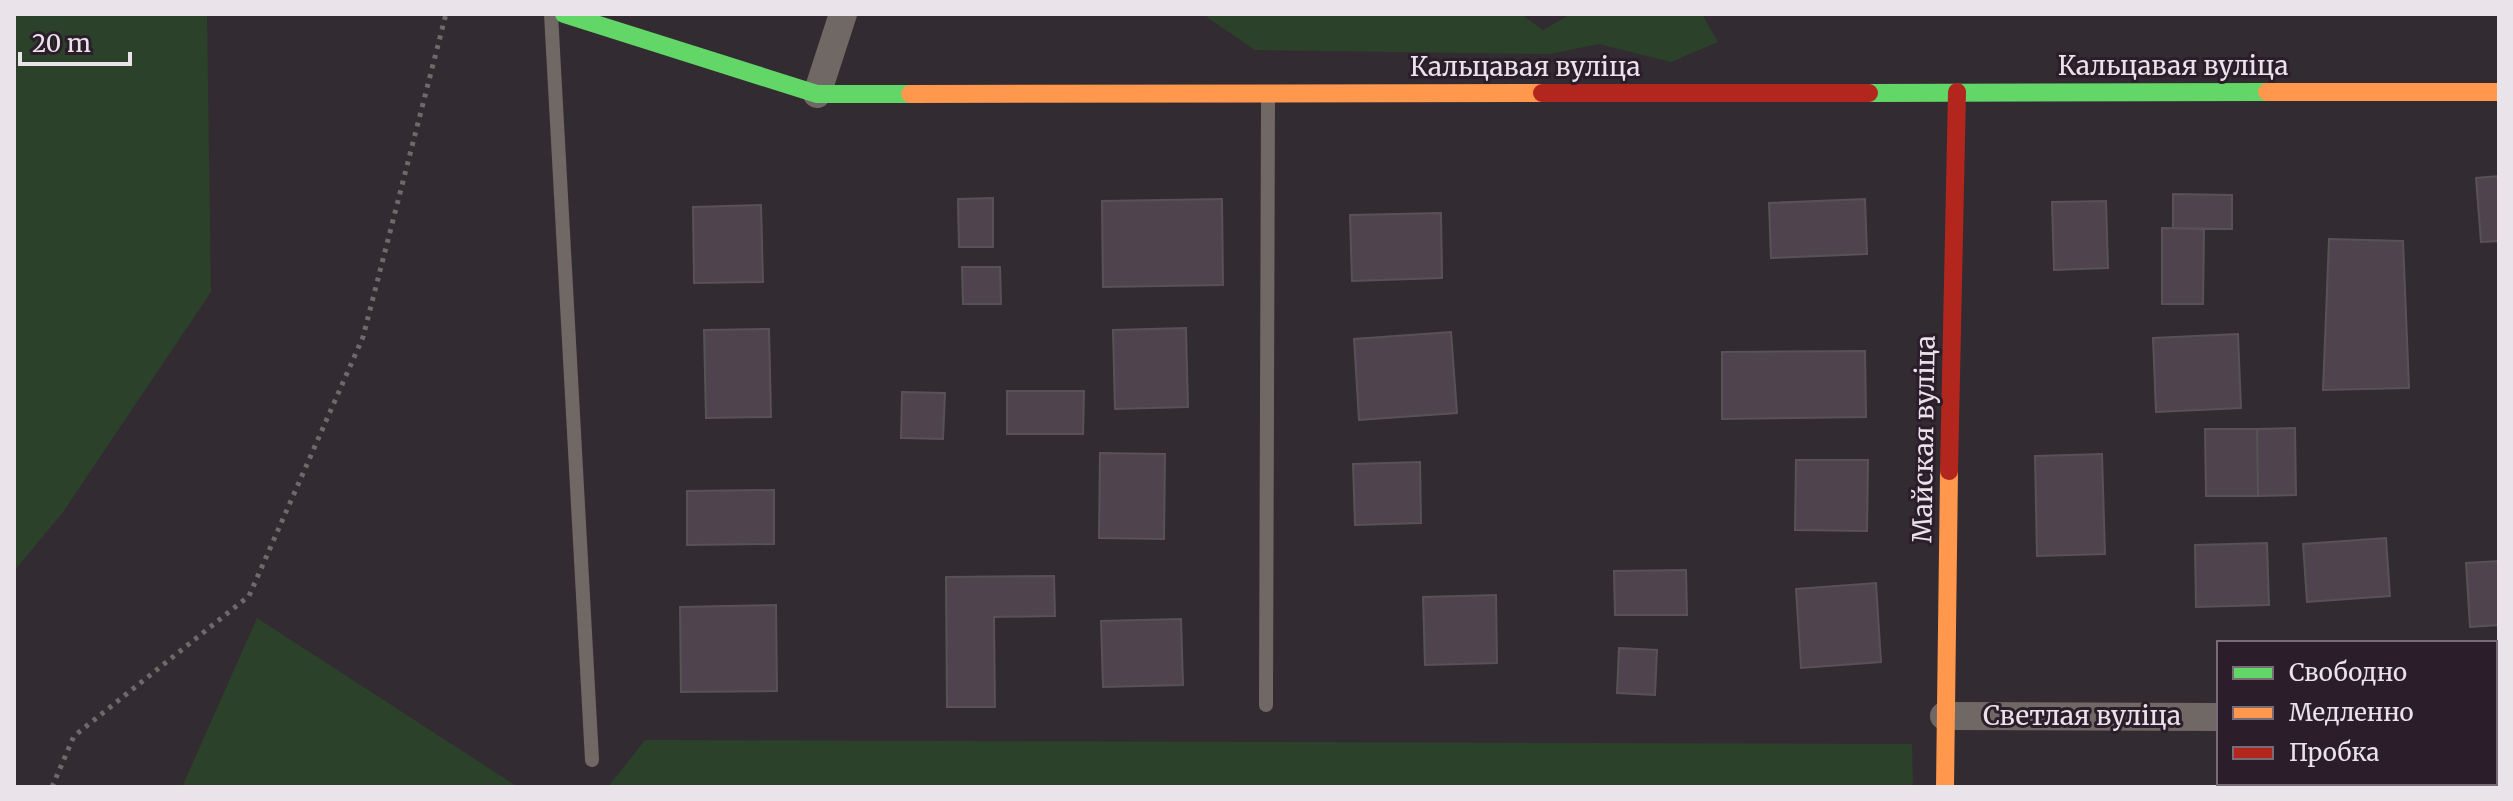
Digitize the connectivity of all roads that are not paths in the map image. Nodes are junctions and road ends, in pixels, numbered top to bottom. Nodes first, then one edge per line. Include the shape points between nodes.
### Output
1 (551, 14) edge
2 (564, 14) edge
3 (843, 14) edge
4 (1957, 92) junction
5 (2499, 92) edge
6 (1268, 93) junction
7 (817, 94) junction
8 (1266, 705) dead end
9 (1944, 716) junction
10 (2217, 717) edge
11 (592, 760) dead end
12 (1945, 787) edge

1 - 11 lane
2 - 7 street, Кальцавая вуліца
3 - 7 street
4 - 5 street, Кальцавая вуліца
4 - 6 street, Кальцавая вуліца
4 - 9 street, Майская вуліца
6 - 7 street, Кальцавая вуліца
6 - 8 lane
9 - 10 street, Светлая вуліца
9 - 12 street, Майская вуліца

